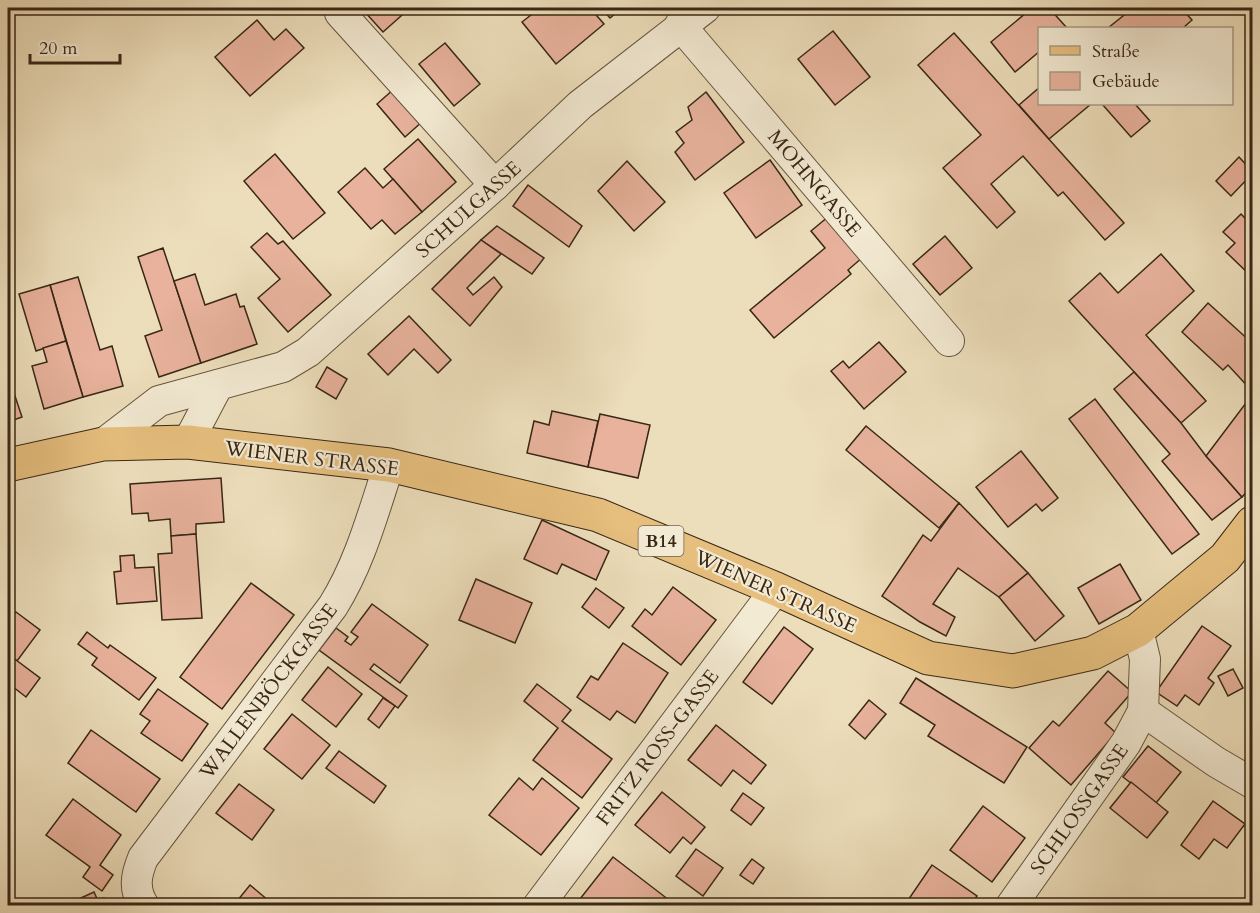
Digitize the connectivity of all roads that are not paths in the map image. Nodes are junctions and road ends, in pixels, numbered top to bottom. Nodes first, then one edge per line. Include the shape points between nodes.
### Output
1 (705, 8) edge
2 (340, 13) dead end
3 (680, 25) junction
4 (495, 185) junction
5 (949, 341) dead end
6 (218, 385) junction
7 (188, 442) junction
8 (103, 444) junction
9 (8, 465) edge
10 (389, 465) junction
11 (1252, 523) edge
12 (776, 589) junction
13 (1138, 630) junction
14 (1143, 711) junction
15 (1252, 783) edge
16 (144, 906) edge
17 (538, 906) edge
18 (1011, 906) edge

1 - 3 street, SCHULGASSE
2 - 4 street
3 - 4 street, SCHULGASSE via 580,105
3 - 5 street, MOHNGASSE
4 - 6 street, SCHULGASSE via 308,352 283,367
6 - 7 street
6 - 8 street, SCHULGASSE via 159,401
7 - 8 main road, WIENER STRASSE / B14
7 - 10 main road, WIENER STRASSE / B14
8 - 9 main road, WIENER STRASSE / B14
10 - 12 main road, WIENER STRASSE / B14 via 598,515
10 - 16 street, WALLENBÖCKGASSE via 359,556 333,606 143,858 136,874 136,889
11 - 13 main road, WIENER STRASSE / B14 via 1225,558
12 - 13 main road, WIENER STRASSE / B14 via 928,658 1013,671 1094,653
12 - 17 street, FRITZ ROSS-GASSE
13 - 14 street, SCHLOSSGASSE via 1145,659
14 - 15 street
14 - 18 street, SCHLOSSGASSE via 1126,743

